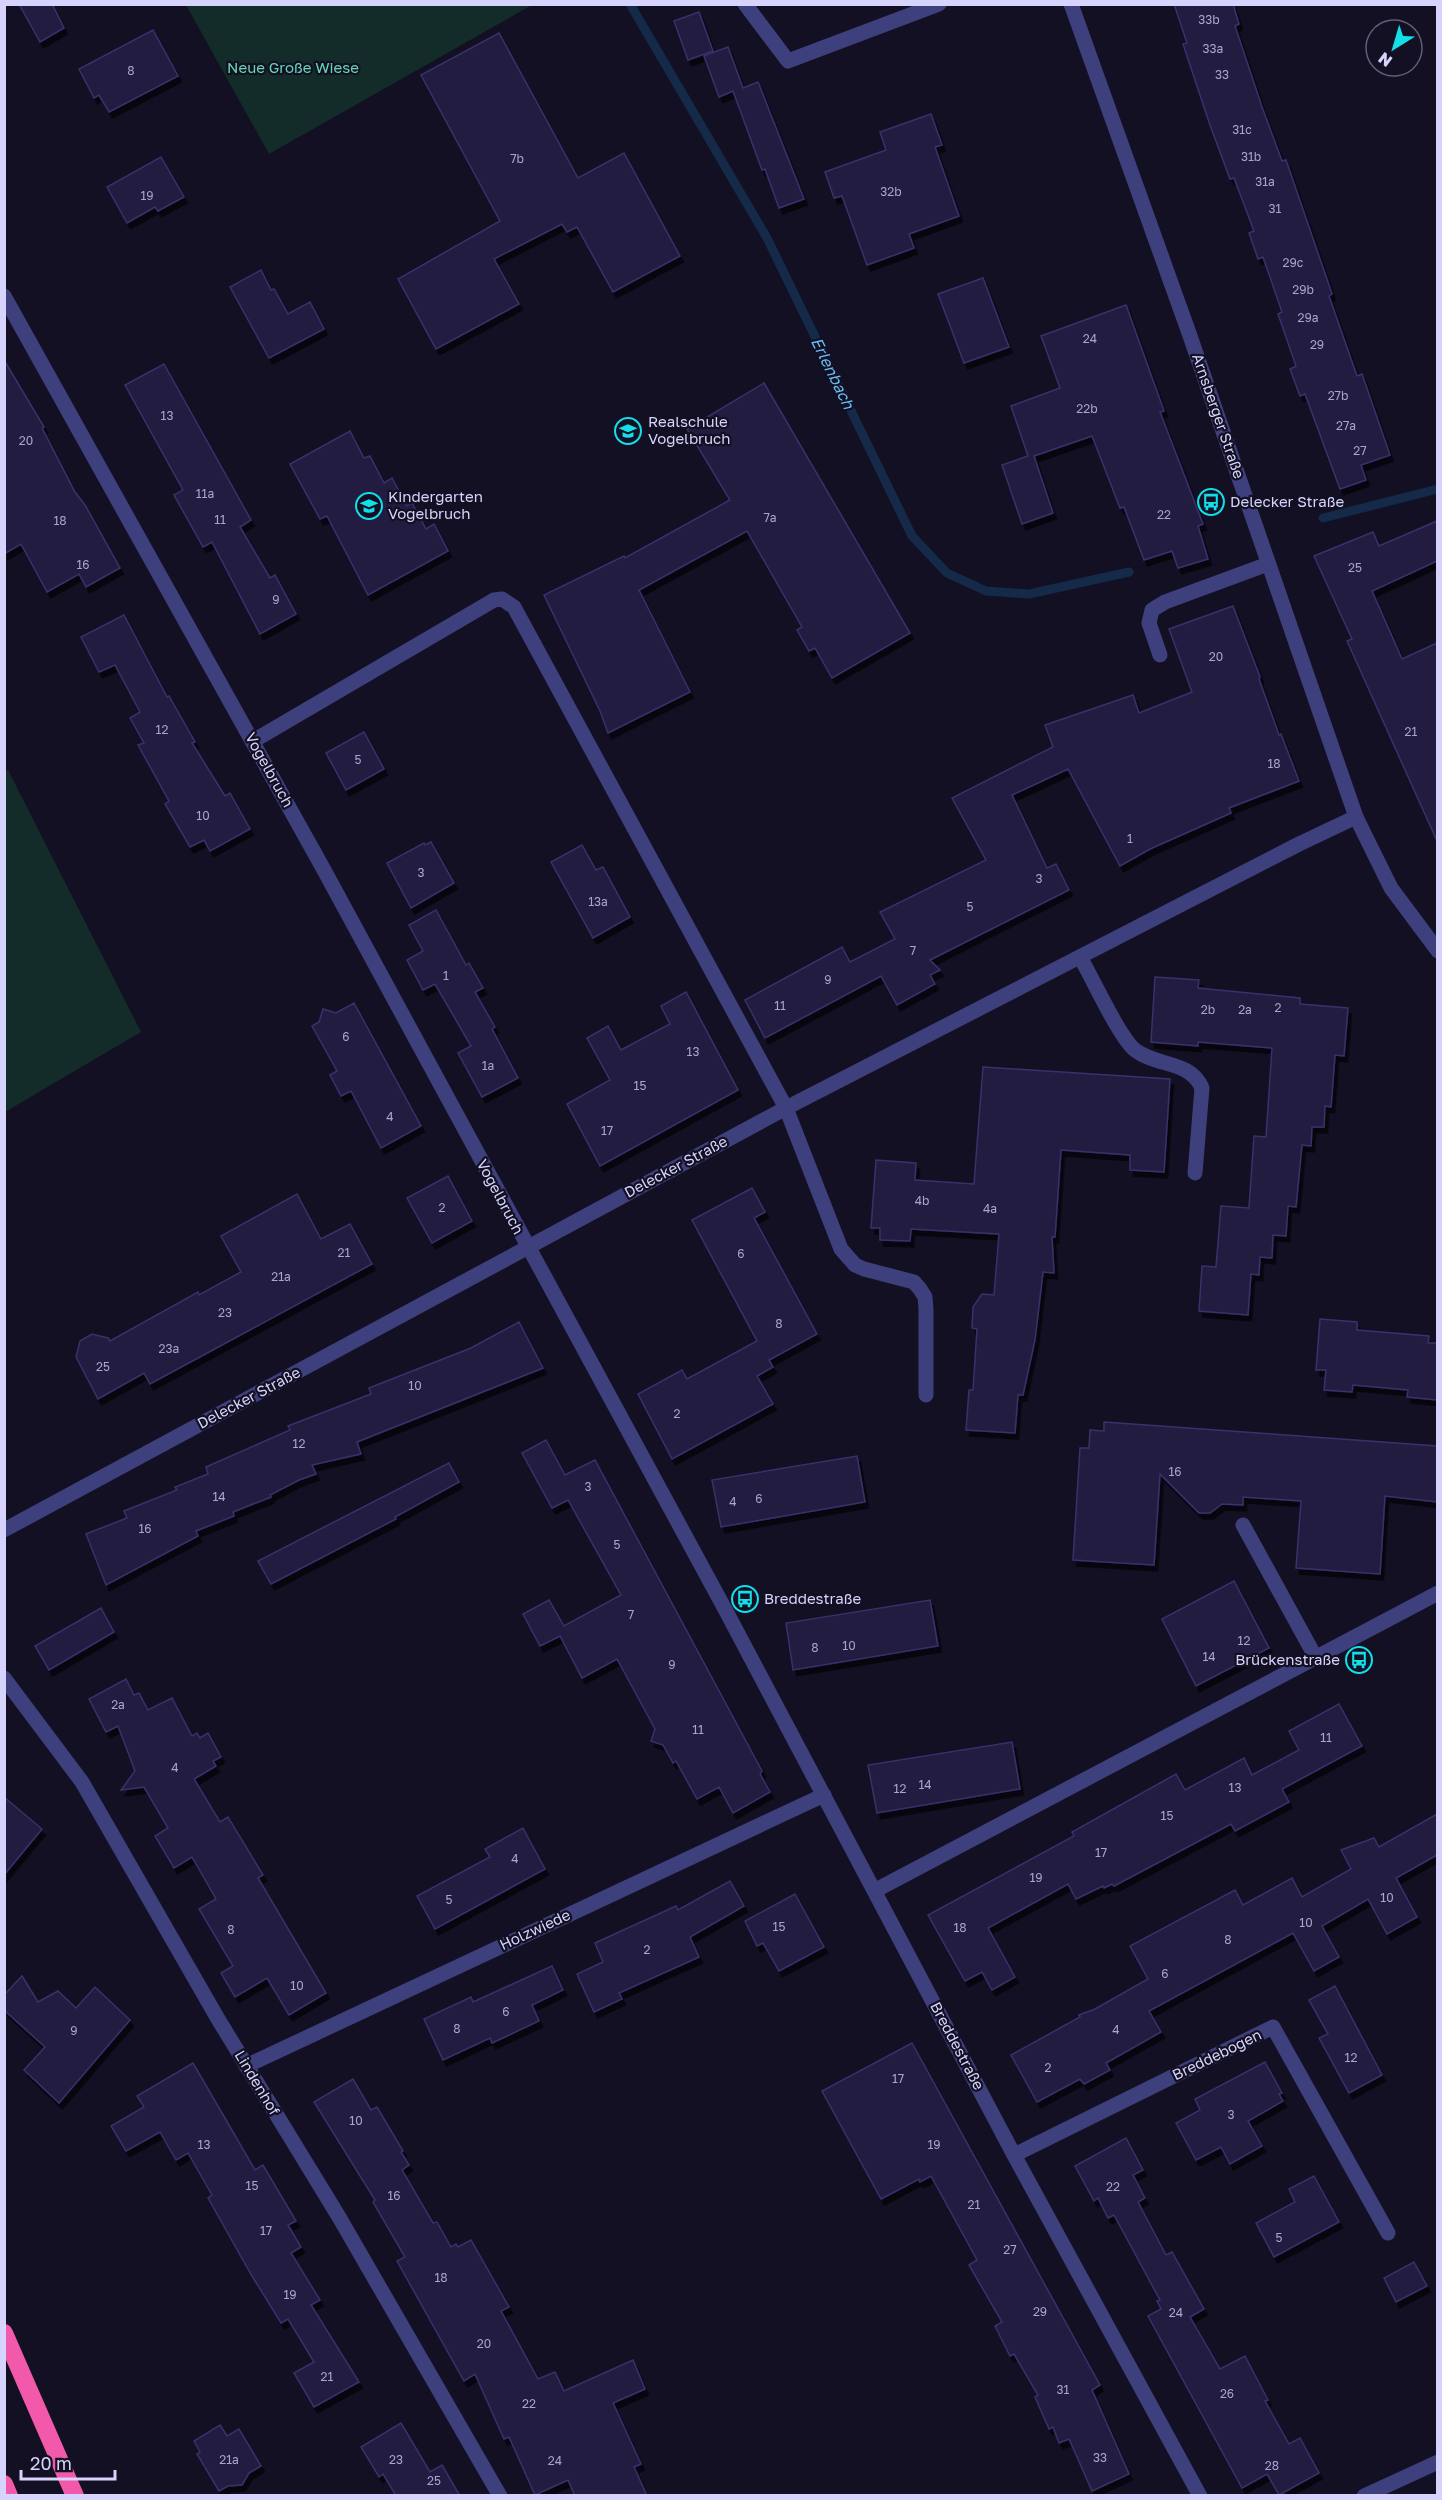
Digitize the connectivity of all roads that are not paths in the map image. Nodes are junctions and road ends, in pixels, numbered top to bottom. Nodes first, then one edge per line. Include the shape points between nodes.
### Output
1 (745, 4) edge
2 (939, 4) edge
3 (1071, 4) edge
4 (4, 296) edge
5 (1268, 564) junction
6 (1160, 655) dead end
7 (254, 741) junction
8 (1356, 817) junction
9 (1437, 951) edge
10 (1080, 957) junction
11 (786, 1108) junction
12 (1195, 1173) dead end
13 (527, 1247) junction
14 (926, 1395) dead end
15 (1243, 1526) dead end
16 (4, 1530) edge
17 (1437, 1593) edge
18 (1316, 1658) junction
19 (4, 1678) edge
20 (824, 1795) junction
21 (876, 1890) junction
22 (246, 2066) junction
23 (1014, 2155) junction
24 (1388, 2233) dead end
25 (4, 2333) edge
26 (1437, 2462) edge
27 (4, 2484) edge
28 (9, 2496) edge
29 (75, 2496) edge
30 (500, 2496) edge
31 (1200, 2496) edge
32 (1364, 2496) edge

1 - 2 street via 788,61
3 - 5 street, Arnsberger Straße
4 - 7 street, Vogelbruch
5 - 6 street via 1152,610 1149,623
5 - 8 street, Arnsberger Straße
7 - 11 street via 494,600 508,601
7 - 13 street, Vogelbruch
8 - 9 street, Arnsberger Straße via 1391,888
8 - 10 street, Delecker Straße
10 - 11 street, Delecker Straße
10 - 12 street via 1129,1043 1154,1059 1188,1070 1199,1080 1202,1088
11 - 13 street, Delecker Straße
11 - 14 street via 841,1249 864,1269 914,1282 925,1297
13 - 16 street, Delecker Straße
13 - 20 street, Breddestraße
15 - 18 street
17 - 18 street
18 - 21 street
19 - 22 street, Lindenhof via 82,1782
20 - 21 street, Breddestraße
20 - 22 street, Holzwiede
21 - 23 street, Breddestraße
22 - 30 street, Lindenhof via 339,2217
23 - 24 street, Breddebogen via 1273,2027
23 - 31 street, Breddestraße
25 - 29 highway
26 - 32 street
27 - 28 highway

